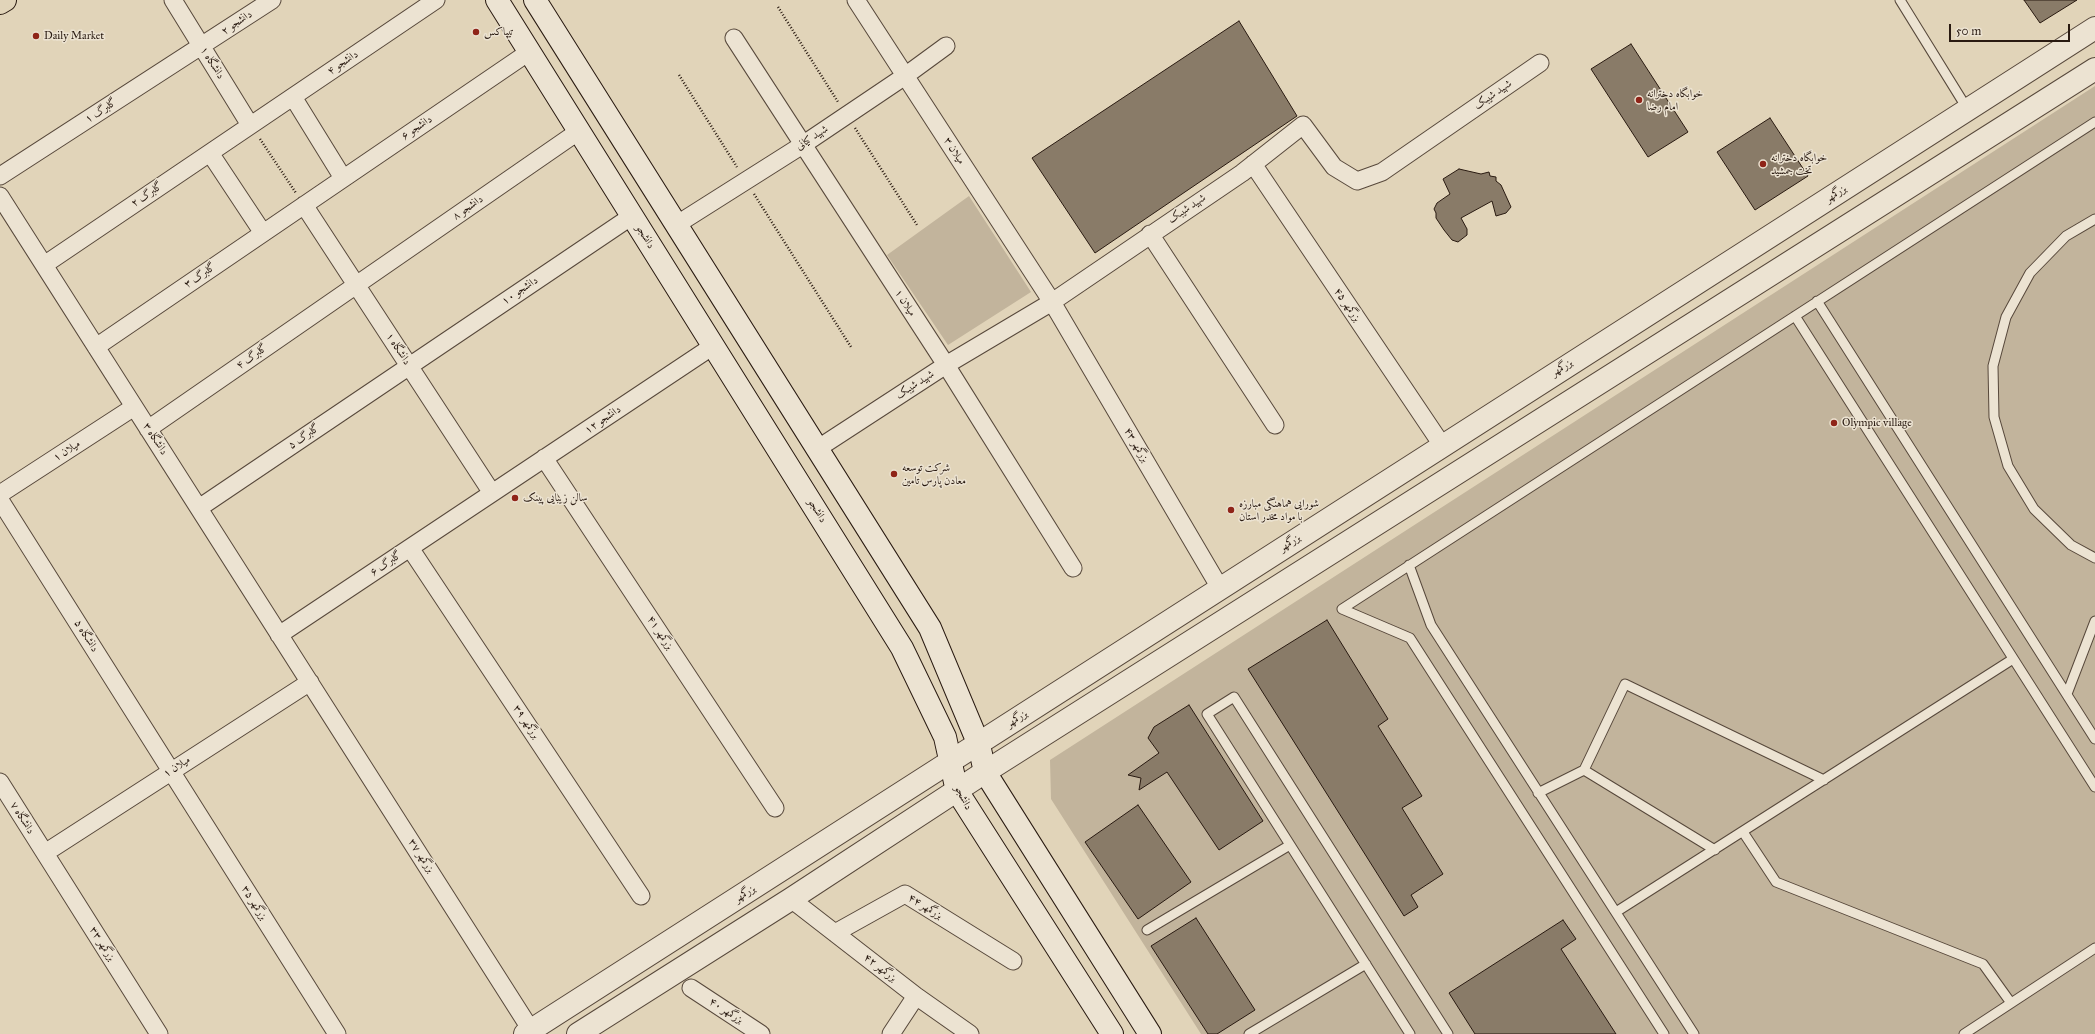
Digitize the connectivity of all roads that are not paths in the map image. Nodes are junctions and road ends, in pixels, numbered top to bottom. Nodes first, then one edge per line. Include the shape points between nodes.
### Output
1 (5, 0) edge
2 (173, 0) edge
3 (272, 0) edge
4 (436, 0) edge
5 (497, 0) edge
6 (535, 0) edge
7 (856, 0) edge
8 (1900, 0) edge
9 (0, 3) edge
10 (2095, 28) edge
11 (734, 38) dead end
12 (946, 46) dead end
13 (202, 47) junction
14 (529, 52) junction
15 (1540, 63) dead end
16 (2095, 69) edge
17 (905, 76) junction
18 (293, 97) junction
19 (1968, 110) junction
20 (2095, 122) edge
21 (250, 125) junction
22 (579, 131) junction
23 (804, 144) junction
24 (210, 153) junction
25 (1253, 164) junction
26 (0, 176) edge
27 (343, 178) junction
28 (0, 196) edge
29 (304, 205) junction
30 (632, 216) junction
31 (2095, 219) edge
32 (1789, 224) junction
33 (676, 225) junction
34 (263, 233) junction
35 (1150, 234) junction
36 (1806, 252) junction
37 (44, 265) junction
38 (356, 285) junction
39 (1817, 301) junction
40 (1052, 302) junction
41 (1795, 316) junction
42 (713, 346) junction
43 (96, 347) junction
44 (946, 365) junction
45 (409, 366) junction
46 (134, 407) junction
47 (1275, 425) dead end
48 (148, 429) junction
49 (1451, 440) junction
50 (817, 449) junction
51 (544, 458) junction
52 (1476, 462) junction
53 (492, 493) junction
54 (0, 494) edge
55 (0, 500) edge
56 (198, 508) junction
57 (410, 548) junction
58 (2095, 558) edge
59 (1409, 565) junction
60 (1073, 568) dead end
61 (1220, 588) junction
62 (2095, 621) edge
63 (279, 635) junction
64 (2013, 659) junction
65 (310, 682) junction
66 (2067, 694) junction
67 (2095, 739) edge
68 (979, 745) junction
69 (951, 763) junction
70 (1584, 770) junction
71 (171, 771) junction
72 (985, 772) junction
73 (1824, 780) junction
74 (0, 782) edge
75 (2095, 787) edge
76 (957, 791) junction
77 (1538, 793) junction
78 (775, 808) dead end
79 (1743, 832) junction
80 (1290, 845) junction
81 (1715, 850) junction
82 (45, 853) junction
83 (641, 896) dead end
84 (791, 899) junction
85 (1616, 912) junction
86 (1147, 930) dead end
87 (835, 933) junction
88 (2095, 948) edge
89 (1013, 961) dead end
90 (1366, 964) junction
91 (691, 988) dead end
92 (916, 996) junction
93 (2011, 1003) junction
94 (528, 1032) edge
95 (159, 1034) edge
96 (337, 1034) edge
97 (578, 1034) edge
98 (761, 1034) edge
99 (891, 1034) edge
100 (970, 1034) edge
101 (1112, 1034) edge
102 (1150, 1034) edge
103 (1249, 1034) edge
104 (1410, 1034) edge
105 (1448, 1034) edge
106 (1664, 1034) edge
107 (1694, 1034) edge
108 (1964, 1034) edge

1 - 9 main road
2 - 13 street, دانشگاه ۱
3 - 13 street, دانشجو ۲
4 - 18 street, دانشجو ۴
5 - 14 street, دانشجو
6 - 33 street
7 - 17 street, میلان ۳
8 - 19 lane
10 - 19 street, بزرگمهر
11 - 23 street, میلان ۱
12 - 17 street, شهید کیانی
13 - 21 street, دانشگاه ۱
13 - 26 street, گلبرگ ۱
14 - 22 street, دانشجو
14 - 27 street, دانشجو ۶
15 - 25 street, شهید شیبک via 1382,172 1356,181 1334,167 1303,125
16 - 36 street
17 - 23 street, شهید کیانی
17 - 40 street, میلان ۳
18 - 21 street, دانشجو ۴
18 - 27 street
19 - 32 street, بزرگمهر
20 - 39 lane
21 - 24 street, گلبرگ ۲
22 - 30 street, دانشجو
22 - 38 street, دانشجو ۸
23 - 33 street, شهید کیانی
23 - 44 street, میلان ۱
24 - 34 street
24 - 37 street, گلبرگ ۲
25 - 35 street, شهید شیبک
25 - 49 street, بزرگمهر ۴۵
27 - 29 street, دانشجو ۶
28 - 37 street, دانشگاه ۳
29 - 34 street, گلبرگ ۳
29 - 38 street, دانشگاه ۱
30 - 42 street, دانشجو
30 - 45 street, دانشجو ۱۰
31 - 58 lane via 2066,236 2030,273 2006,317 1993,366 1994,417 2008,466 2034,509 2071,545
32 - 36 street
32 - 49 street, بزرگمهر
33 - 50 street
34 - 43 street, گلبرگ ۳
35 - 40 street, شهید شیبک
35 - 47 street
36 - 52 street
37 - 43 street, دانشگاه ۳
38 - 45 street, دانشگاه ۱
38 - 48 street, گلبرگ ۴
39 - 41 lane
39 - 66 lane
40 - 44 street, شهید شیبک
40 - 61 street, بزرگمهر ۴۳
41 - 59 lane
41 - 64 lane
42 - 51 street, دانشجو ۱۲
42 - 69 street, دانشجو via 902,648 945,738
43 - 46 street, دانشگاه ۳
44 - 50 street, شهید شیبک
44 - 60 street, میلان ۱
45 - 53 street, دانشگاه ۱
45 - 56 street, گلبرگ ۵
46 - 48 street, دانشگاه ۳
46 - 54 street, میلان ۱
48 - 56 street, دانشگاه ۳
49 - 52 street
49 - 61 street, بزرگمهر
50 - 68 street via 930,628
51 - 53 street, دانشجو ۱۲
51 - 78 street, بزرگمهر ۴۱
52 - 72 street
53 - 57 street, گلبرگ ۶
55 - 71 street, دانشگاه ۵
56 - 63 street, دانشگاه ۳
57 - 63 street, گلبرگ ۶
57 - 83 street, برزگمهر ۳۹
59 - 77 lane via 1431,625
59 - 106 lane via 1342,609 1410,638
61 - 68 street, بزرگمهر
62 - 66 lane
63 - 65 street, دانشگاه ۳
64 - 73 lane
64 - 75 lane
65 - 71 street, میلان ۱
65 - 94 street, بزرگمهر ۳۷
66 - 67 lane
68 - 69 street, بزرگمهر
68 - 72 street
69 - 76 street, دانشجو
69 - 94 street, بزرگمهر
70 - 73 lane via 1625,684
70 - 77 lane
70 - 81 lane
71 - 82 street, میلان ۱
71 - 96 street, بزرگمهر ۳۵
72 - 76 street
72 - 102 street
73 - 79 lane
74 - 82 street, دانشگاه ۷
76 - 84 street
76 - 101 street, دانشجو
77 - 85 lane
79 - 81 lane
79 - 93 lane via 1776,882 1983,964
80 - 86 lane
80 - 90 lane
80 - 105 lane via 1207,714 1234,697
81 - 85 lane
82 - 95 street, بزرگمهر ۳۳
84 - 87 street, بزرگمهر ۴۲
84 - 97 street
85 - 107 lane
87 - 89 street, بزرگمهر ۴۴ via 905,894
87 - 92 street, بزرگمهر ۴۲
88 - 93 lane
90 - 103 lane
90 - 104 lane
91 - 98 street, بزرگمهر ۴۰
92 - 99 street
92 - 100 street, بزرگمهر ۴۲
93 - 108 lane

